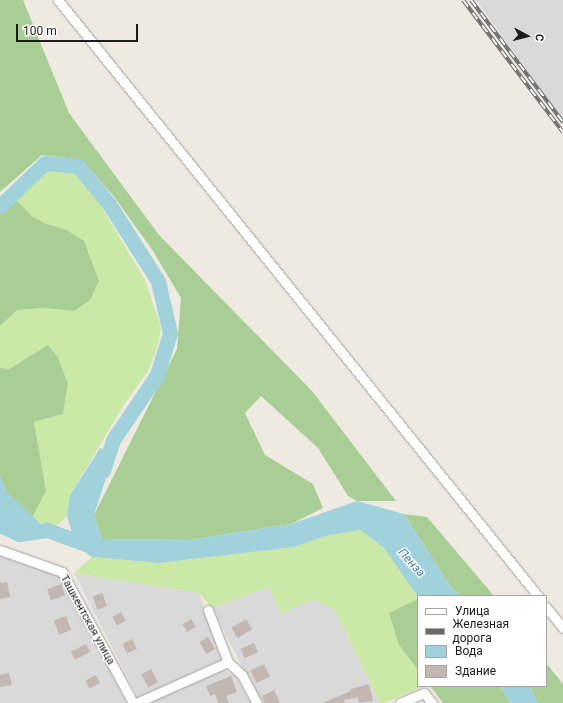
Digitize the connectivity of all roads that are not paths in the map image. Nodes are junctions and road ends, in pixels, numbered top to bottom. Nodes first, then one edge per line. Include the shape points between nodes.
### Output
1 (58, 0) edge
2 (0, 550) edge
3 (537, 595) edge
4 (547, 608) edge
5 (208, 610) dead end
6 (563, 628) edge
7 (228, 662) junction
8 (132, 703) edge
9 (136, 703) edge
10 (256, 703) edge
11 (400, 703) edge
12 (432, 703) edge

1 - 3 street
2 - 8 street, Ташкентская улица via 62,572
4 - 6 street
5 - 7 street
7 - 9 street
7 - 10 street via 242,675
11 - 12 street via 424,694

